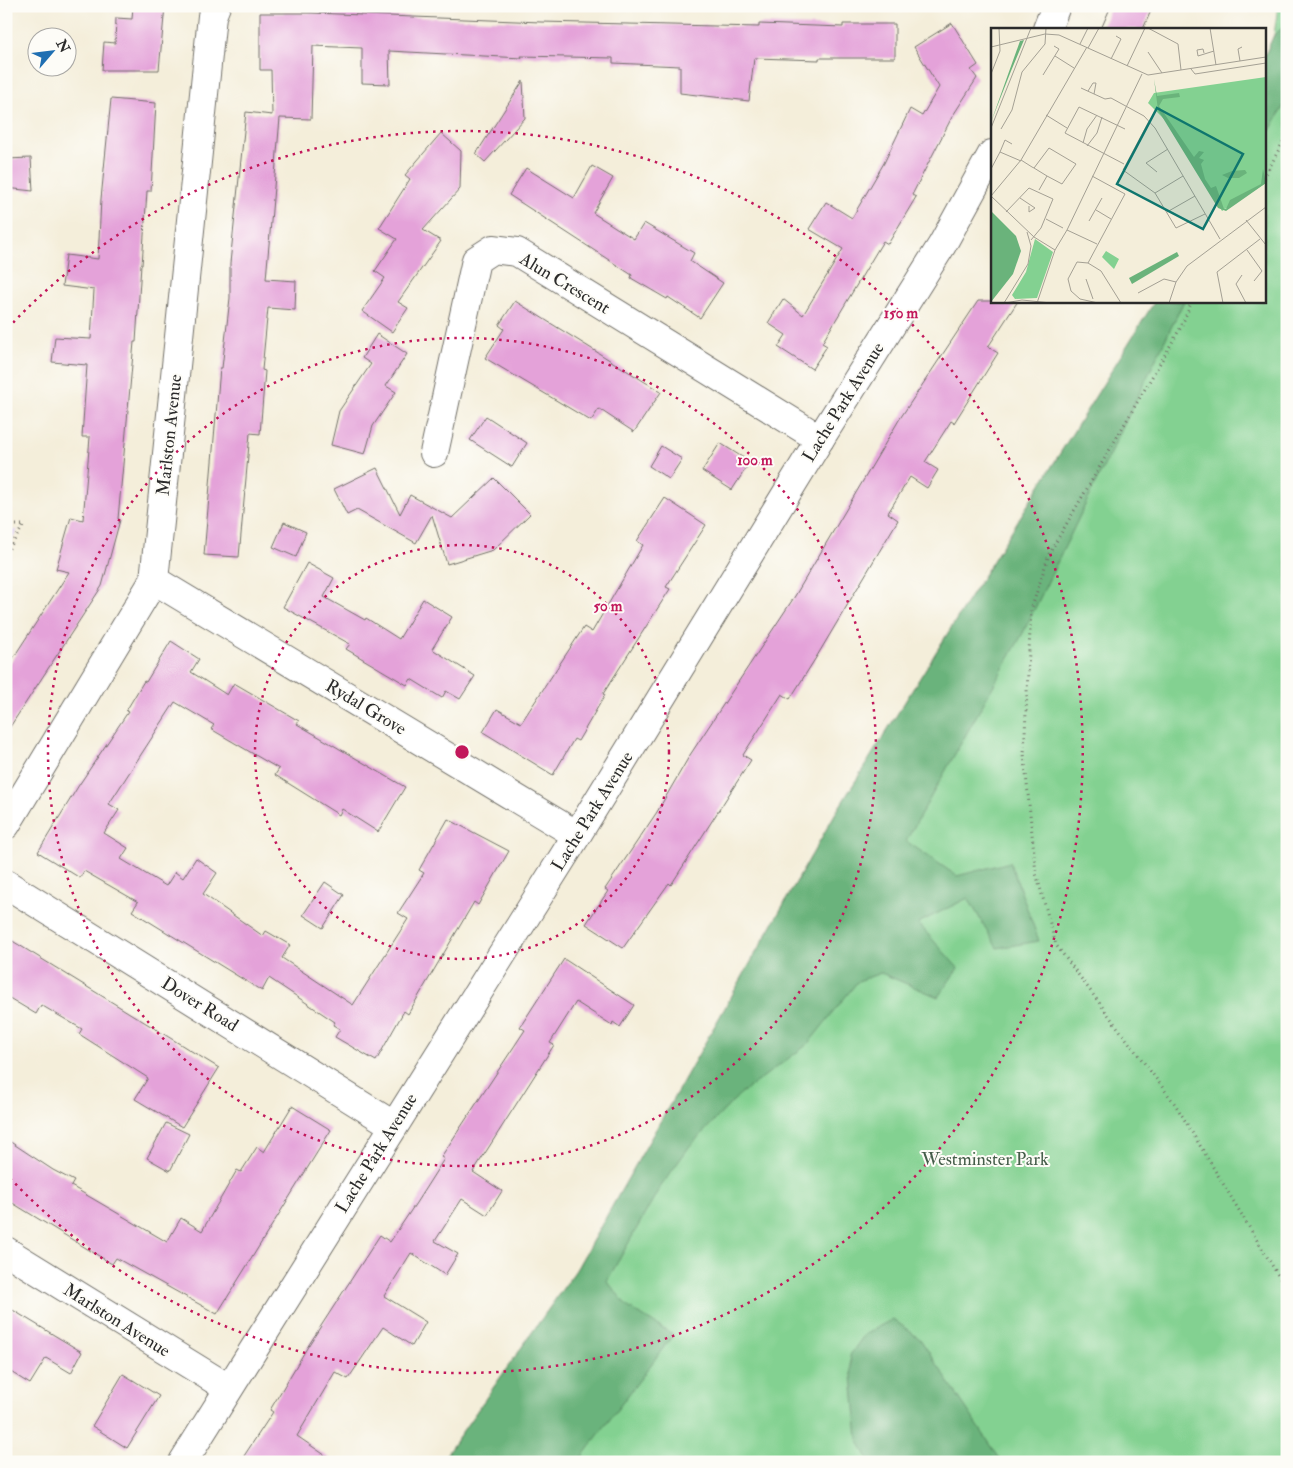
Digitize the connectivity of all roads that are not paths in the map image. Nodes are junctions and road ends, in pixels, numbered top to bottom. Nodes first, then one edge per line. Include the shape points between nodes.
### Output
1 (216, 6) edge
2 (1056, 6) edge
3 (1047, 28) edge
4 (991, 156) edge
5 (820, 439) junction
6 (434, 453) dead end
7 (154, 580) junction
8 (6, 825) edge
9 (577, 835) junction
10 (6, 884) edge
11 (393, 1124) junction
12 (6, 1251) edge
13 (228, 1388) junction
14 (183, 1462) edge

1 - 7 street, Marlston Avenue via 212,16
2 - 3 street
4 - 5 street, Lache Park Avenue via 942,245
5 - 6 street, Alun Crescent via 517,252 493,249 476,260
5 - 9 street, Lache Park Avenue
7 - 8 street, Marlston Avenue
7 - 9 street, Rydal Grove
9 - 11 street, Lache Park Avenue
10 - 11 street, Dover Road
11 - 13 street, Lache Park Avenue
12 - 13 street, Marlston Avenue
13 - 14 street, Lache Park Avenue

